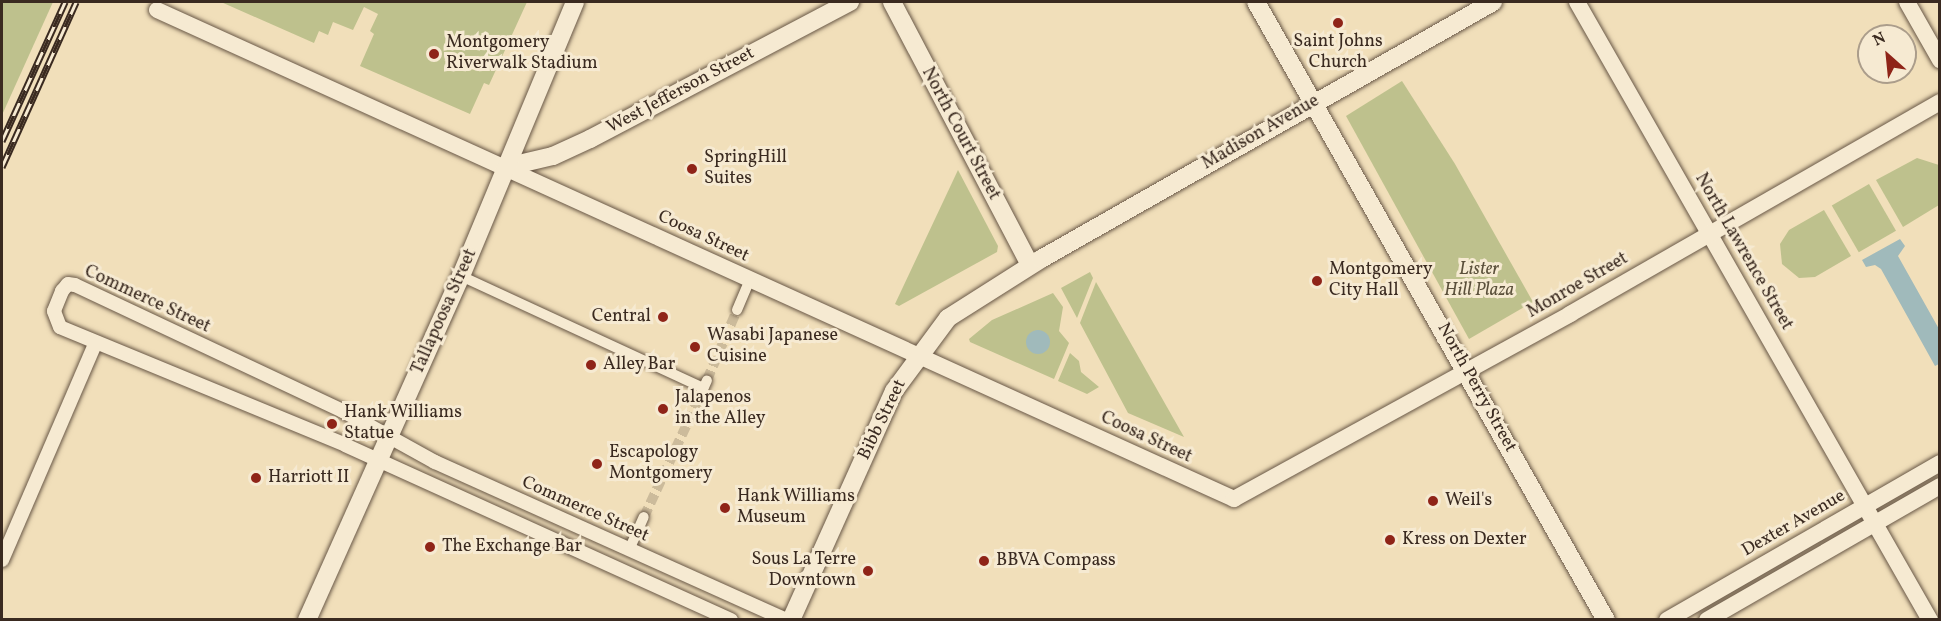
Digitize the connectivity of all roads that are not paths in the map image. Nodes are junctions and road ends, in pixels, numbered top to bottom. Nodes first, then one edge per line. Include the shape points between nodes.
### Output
1 (575, 2) edge
2 (850, 2) edge
3 (892, 2) edge
4 (1256, 2) edge
5 (1493, 2) edge
6 (1577, 2) edge
7 (1906, 2) edge
8 (157, 10) dead end
9 (1940, 60) edge
10 (1940, 102) edge
11 (1314, 103) junction
12 (506, 167) junction
13 (1710, 233) junction
14 (1030, 265) junction
15 (461, 276) junction
16 (750, 280) junction
17 (736, 310) tunnel mouth
18 (96, 342) junction
19 (918, 354) junction
20 (1467, 370) junction
21 (703, 388) dead end
22 (389, 437) junction
23 (380, 460) junction
24 (1940, 463) edge
25 (1940, 486) edge
26 (1234, 500) joint
27 (1865, 506) junction
28 (644, 517) tunnel mouth
29 (1875, 523) junction
30 (629, 550) junction
31 (2, 560) edge
32 (307, 620) edge
33 (731, 620) edge
34 (789, 620) edge
35 (1606, 620) edge
36 (1667, 620) edge
37 (1707, 620) edge
38 (1930, 620) edge

1 - 12 main road, Tallapoosa Street
2 - 12 main road, West Jefferson Street via 590,139 553,156
3 - 14 main road, North Court Street
4 - 11 main road, North Perry Street
5 - 11 main road, Madison Avenue
6 - 13 street, North Lawrence Street
7 - 9 street
8 - 12 street, Coosa Street
10 - 13 street, Monroe Street
11 - 14 main road, Madison Avenue
11 - 20 main road, North Perry Street
12 - 15 main road, Tallapoosa Street
12 - 16 street, Coosa Street
13 - 20 street, Monroe Street
13 - 27 street, North Lawrence Street
14 - 19 main road, Bibb Street via 948,318
15 - 21 street
15 - 22 main road, Tallapoosa Street
16 - 17 street
16 - 19 street, Coosa Street
18 - 22 street, Commerce Street via 60,327 55,321 54,311 68,284 343,411
18 - 23 street, Commerce Street via 184,375
18 - 31 street
19 - 26 street, Coosa Street
19 - 34 main road, Bibb Street via 894,391
20 - 26 street, Monroe Street
20 - 35 main road, North Perry Street
22 - 23 main road, Tallapoosa Street
22 - 30 street, Commerce Street
23 - 32 main road, Tallapoosa Street
23 - 33 street, Commerce Street
24 - 27 street, Dexter Avenue
25 - 29 street
27 - 29 street, North Lawrence Street
27 - 36 street, Dexter Avenue
28 - 30 street
29 - 37 street
29 - 38 street, North Lawrence Street
30 - 34 street, Commerce Street

